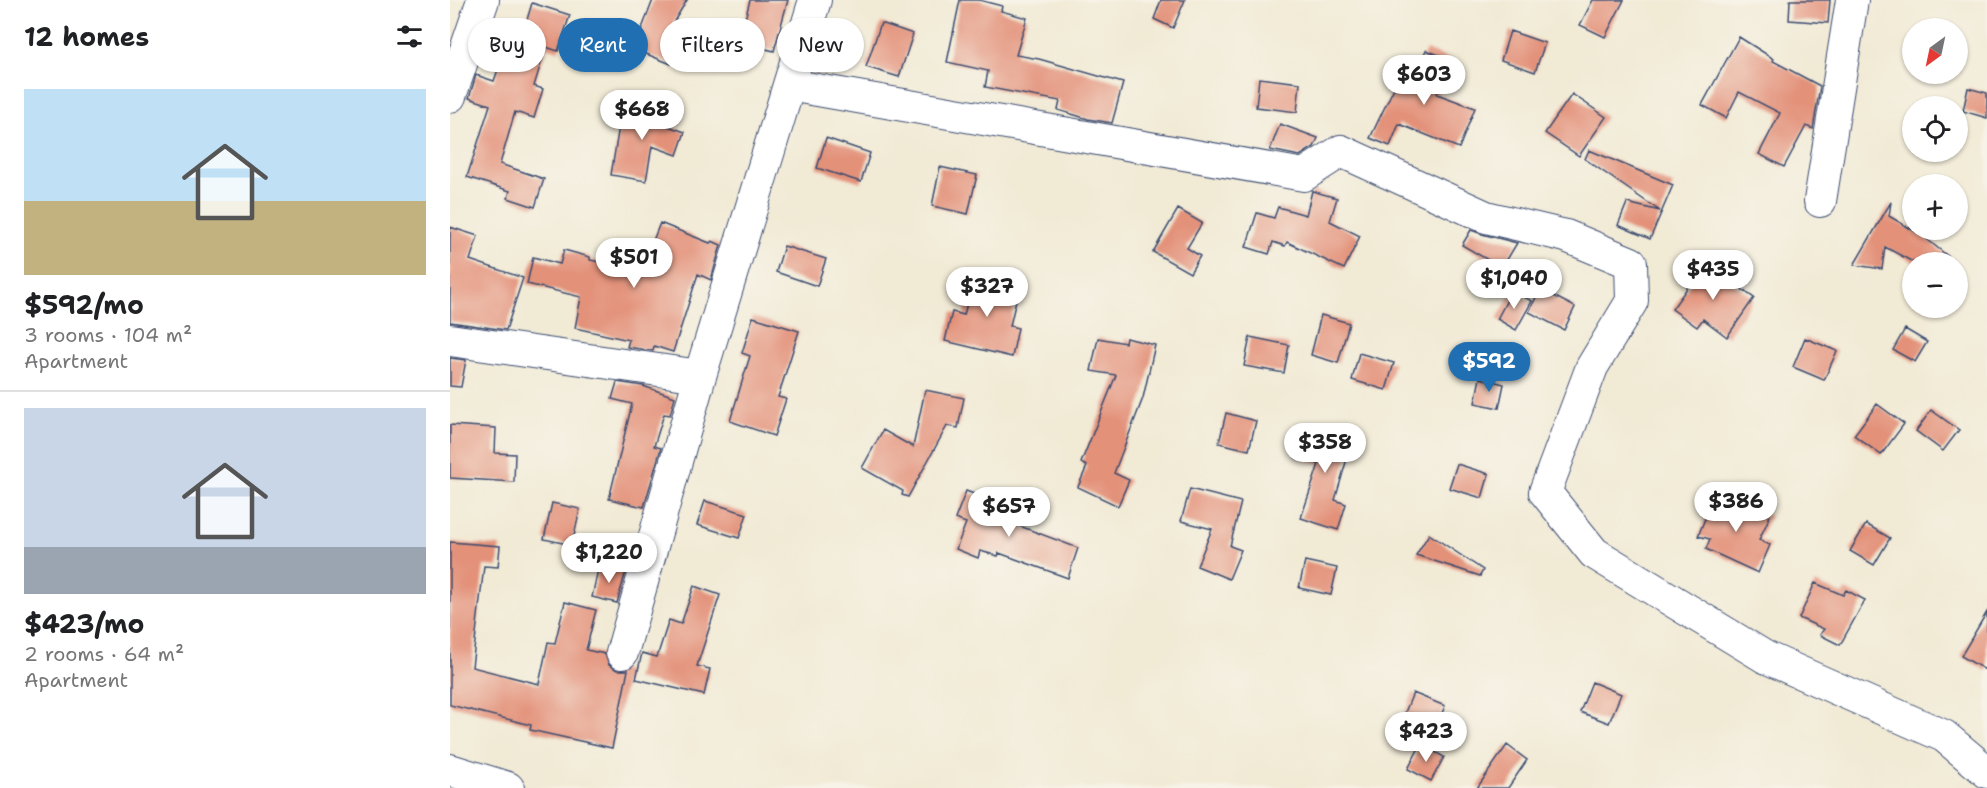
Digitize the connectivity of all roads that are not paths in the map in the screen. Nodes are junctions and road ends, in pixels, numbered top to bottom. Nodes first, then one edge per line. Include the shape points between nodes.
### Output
1 (483, 0) edge
2 (815, 0) edge
3 (1852, 0) edge
4 (789, 85) junction
5 (450, 96) edge
6 (1820, 201) dead end
7 (450, 340) edge
8 (700, 376) junction
9 (622, 653) dead end
10 (450, 770) edge
11 (1987, 772) edge
12 (508, 788) edge

1 - 5 street
2 - 4 street
3 - 6 street
4 - 8 street
4 - 11 street via 1304,175 1341,151 1486,217 1566,236 1630,263 1632,301 1592,367 1545,492 1594,553 1765,657 1944,736
7 - 8 street
8 - 9 street
10 - 12 street

